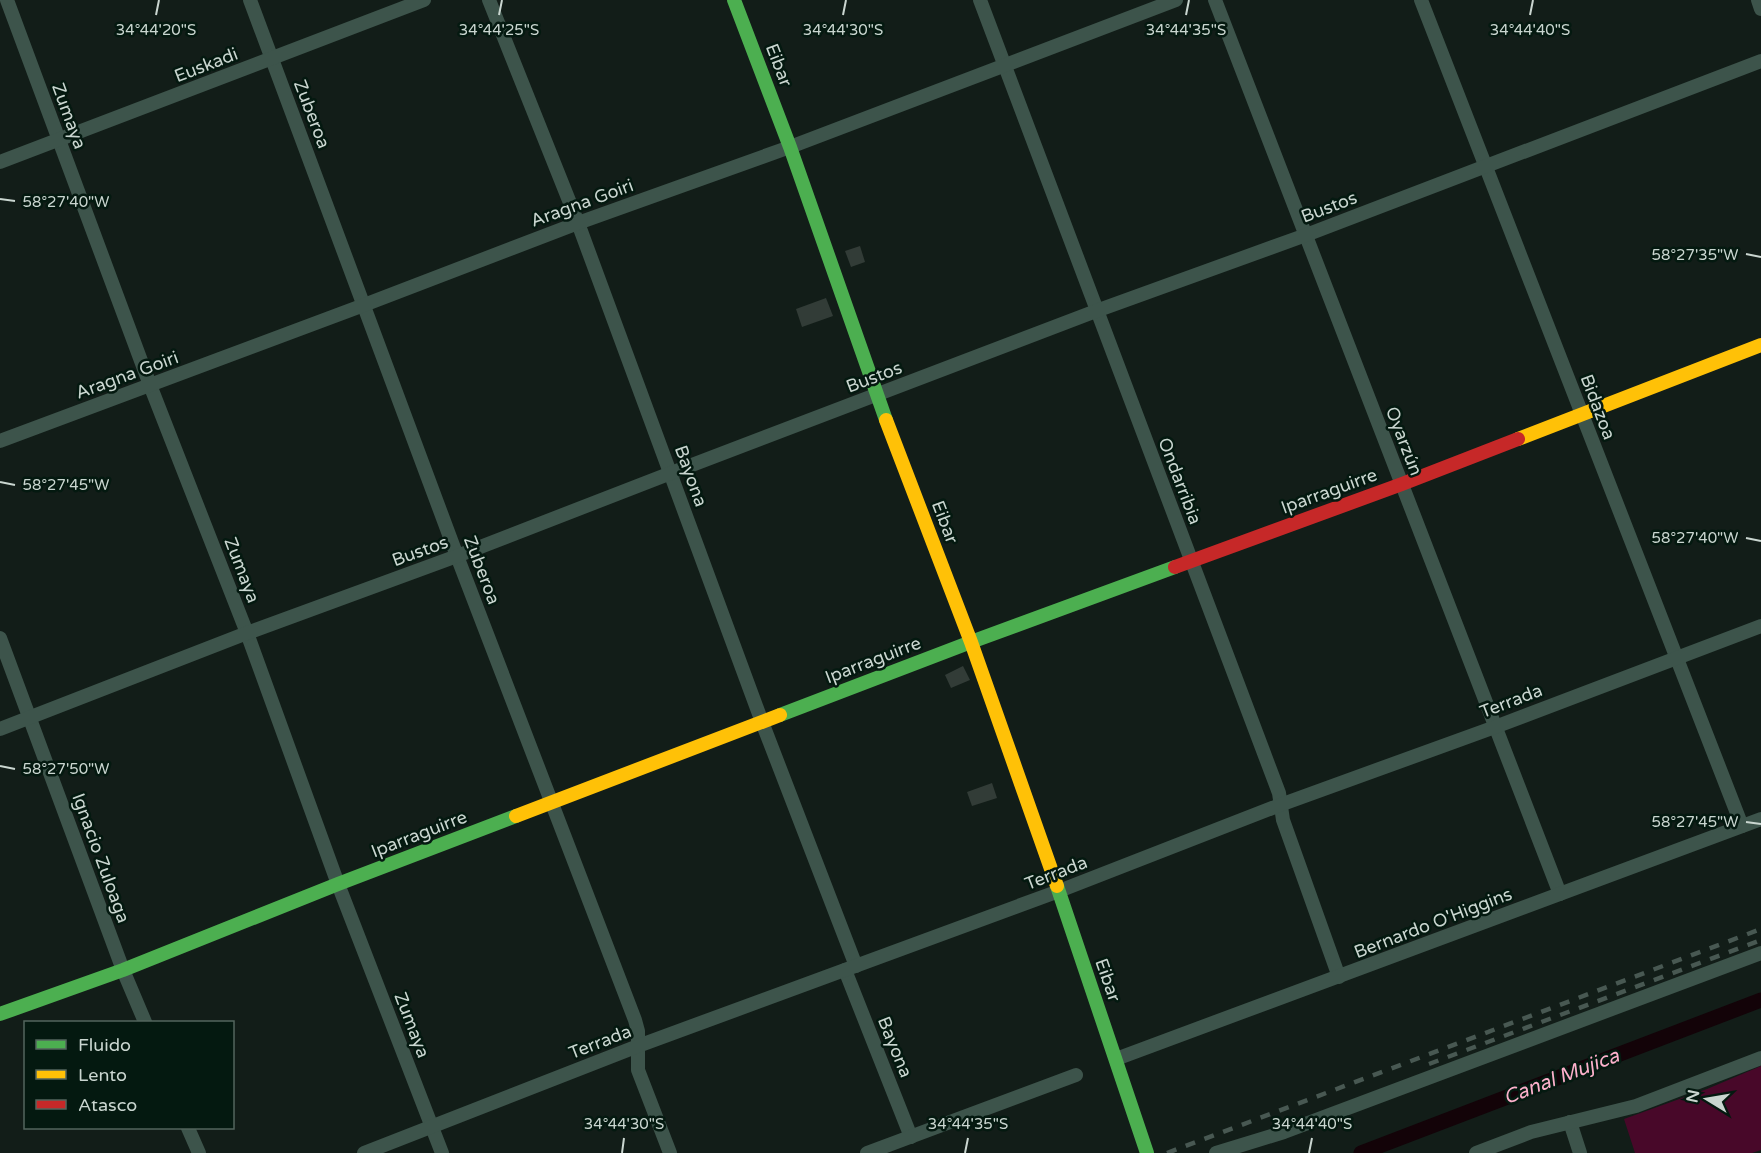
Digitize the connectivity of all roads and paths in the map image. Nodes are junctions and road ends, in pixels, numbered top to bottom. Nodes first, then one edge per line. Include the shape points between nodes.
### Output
1 (7, 0) edge
2 (250, 0) edge
3 (424, 0) edge
4 (489, 0) edge
5 (734, 0) edge
6 (980, 0) edge
7 (1176, 0) edge
8 (1215, 0) edge
9 (1421, 0) edge
10 (1758, 0) edge
11 (1761, 9) edge
12 (272, 59) junction
13 (1761, 61) edge
14 (1005, 64) junction
15 (58, 140) junction
16 (790, 147) junction
17 (0, 162) edge
18 (1485, 167) junction
19 (578, 223) junction
20 (1306, 235) junction
21 (364, 305) junction
22 (1096, 311) junction
23 (1761, 345) edge
24 (150, 386) junction
25 (878, 394) junction
26 (1581, 413) junction
27 (0, 441) edge
28 (671, 473) junction
29 (1402, 484) junction
30 (457, 556) junction
31 (1192, 561) junction
32 (1761, 626) edge
33 (247, 633) junction
34 (0, 638) edge
35 (971, 642) junction
36 (1676, 658) junction
37 (29, 717) junction
38 (762, 722) junction
39 (1495, 727) junction
40 (0, 729) edge
41 (552, 802) junction
42 (1280, 805) junction
43 (1761, 819) edge
44 (1742, 826) junction
45 (338, 884) junction
46 (1059, 891) junction
47 (1560, 894) junction
48 (1761, 953) edge
49 (851, 968) junction
50 (123, 970) junction
51 (1339, 977) junction
52 (0, 1014) edge
53 (144, 1021) edge
54 (638, 1046) junction
55 (1761, 1058) edge
56 (1116, 1059) junction
57 (1076, 1075) dead end
58 (1570, 1122) junction
59 (433, 1127) junction
60 (188, 1129) edge
61 (911, 1137) junction
62 (199, 1153) edge
63 (364, 1153) edge
64 (442, 1153) edge
65 (670, 1153) edge
66 (867, 1153) edge
67 (1147, 1153) edge
68 (1216, 1153) edge
69 (1476, 1153) edge
70 (1580, 1153) edge

1 - 15 street, Zumaya
2 - 12 street, Zuberoa
3 - 12 street, Euskadi
4 - 19 street, Bayona
5 - 16 street, Eibar
6 - 14 street, Ondarribia
7 - 14 street, Aragna Goiri
8 - 20 street, Oyarzún
9 - 18 street, Bidazoa
10 - 11 street
12 - 15 street, Euskadi
12 - 21 street, Zuberoa
13 - 18 street, Bustos
14 - 16 street, Aragna Goiri
14 - 22 street, Ondarribia
15 - 17 street, Euskadi
15 - 24 street, Zumaya
16 - 19 street, Aragna Goiri
16 - 25 street, Eibar
18 - 20 street, Bustos
18 - 26 street, Bidazoa
19 - 21 street, Aragna Goiri
19 - 28 street, Bayona
20 - 22 street, Bustos
20 - 29 street, Oyarzún
21 - 24 street, Aragna Goiri
21 - 30 street, Zuberoa
22 - 25 street, Bustos
22 - 31 street, Ondarribia
23 - 26 street, Iparraguirre
24 - 27 street, Aragna Goiri
24 - 33 street, Zumaya
25 - 28 street, Bustos
25 - 35 street, Eibar
26 - 29 street, Iparraguirre
26 - 36 street, Bidazoa
28 - 30 street, Bustos
28 - 38 street, Bayona
29 - 31 street, Iparraguirre
29 - 39 street, Oyarzún
30 - 33 street, Bustos
30 - 41 street, Zuberoa
31 - 35 street, Iparraguirre
31 - 42 street, Ondarribia
32 - 36 street, Terrada
33 - 37 street, Bustos
33 - 45 street, Zumaya
34 - 37 street, Ignacio Zuloaga
35 - 38 street, Iparraguirre
35 - 46 street, Eibar
36 - 39 street, Terrada
36 - 44 street, Bidazoa
37 - 40 street, Bustos
37 - 50 street, Ignacio Zuloaga
38 - 41 street, Iparraguirre
38 - 49 street, Bayona
39 - 42 street, Terrada
39 - 47 street, Oyarzún
41 - 45 street, Iparraguirre
41 - 54 street, Zuberoa via 635,1020
42 - 46 street, Terrada
42 - 51 street, Ondarribia
43 - 44 street, Bernardo O'Higgins
44 - 47 street, Bernardo O'Higgins
45 - 50 street, Iparraguirre
45 - 59 street, Zumaya
46 - 49 street, Terrada
46 - 56 street, Eibar
47 - 51 street, Bernardo O'Higgins
48 - 68 street via 1295,1128
49 - 54 street, Terrada
49 - 61 street, Bayona
50 - 52 street, Iparraguirre
50 - 53 street, Ignacio Zuloaga
51 - 56 street, Bernardo O'Higgins
54 - 59 street, Terrada
54 - 65 street, Zuberoa via 638,1070
55 - 58 street via 1636,1106
56 - 67 street, Eibar
57 - 61 street
58 - 69 street
58 - 70 street
59 - 63 street, Terrada
59 - 64 street, Zumaya
60 - 62 street
61 - 66 street

